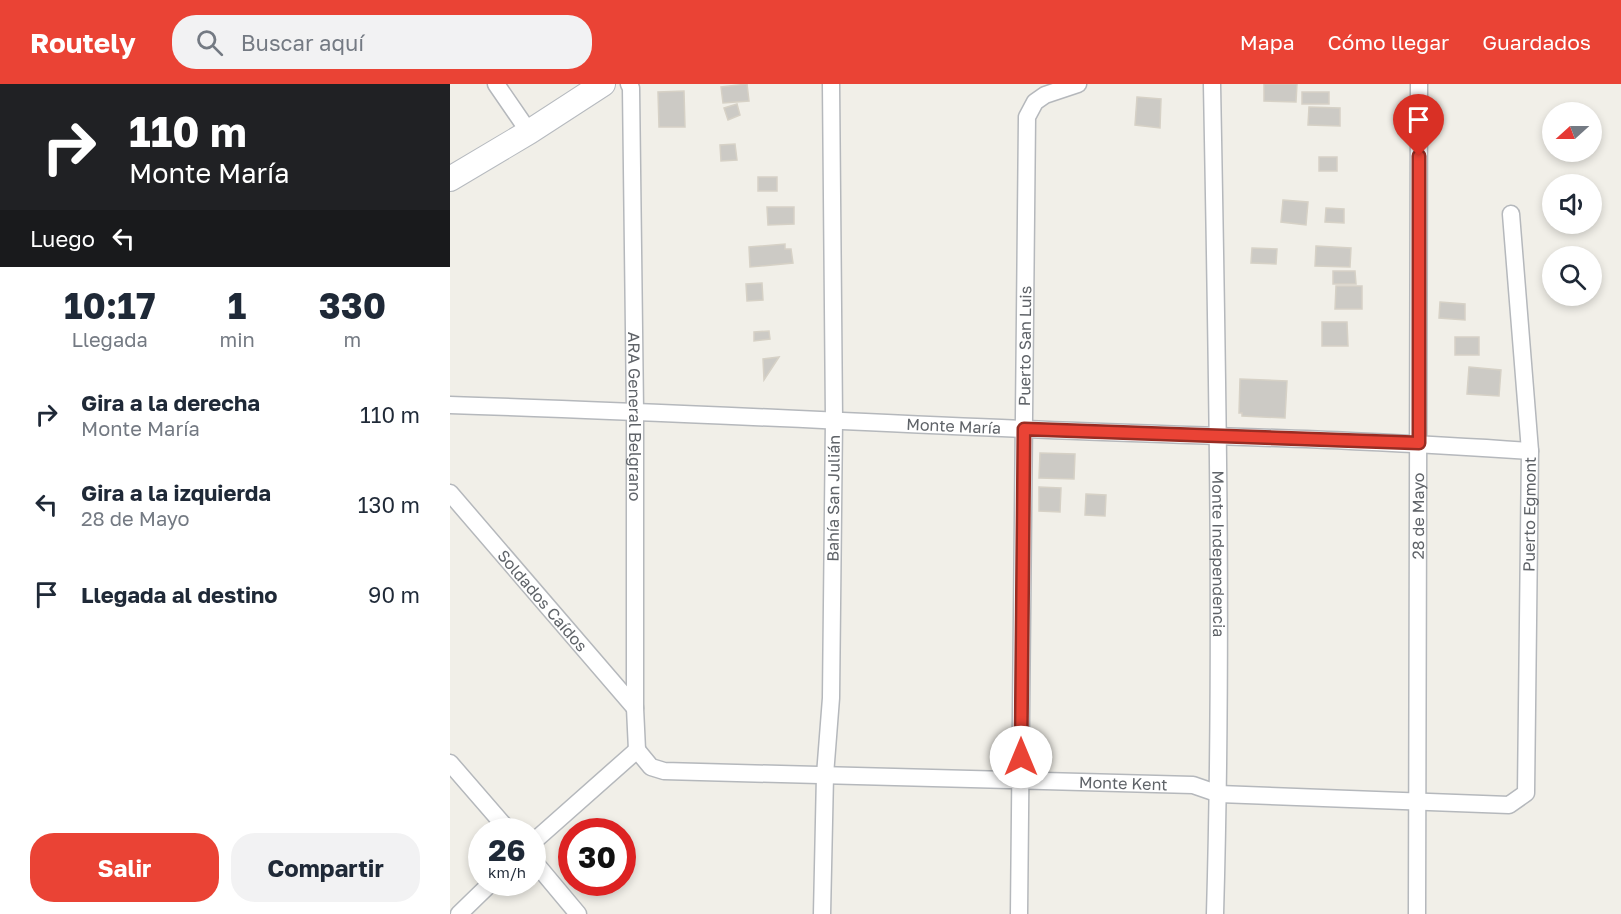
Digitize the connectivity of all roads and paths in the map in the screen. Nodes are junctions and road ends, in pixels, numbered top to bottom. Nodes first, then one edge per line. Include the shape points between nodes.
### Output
1 (496, 84) edge
2 (603, 84) edge
3 (629, 84) edge
4 (831, 84) edge
5 (1078, 84) edge
6 (1212, 84) edge
7 (1419, 84) edge
8 (529, 132) junction
9 (450, 179) edge
10 (1511, 214) dead end
11 (450, 405) edge
12 (635, 411) junction
13 (834, 419) junction
14 (1024, 429) junction
15 (1218, 436) junction
16 (1419, 443) junction
17 (1530, 451) junction
18 (450, 493) edge
19 (635, 708) junction
20 (637, 750) junction
21 (450, 763) edge
22 (825, 776) junction
23 (1021, 780) junction
24 (1219, 794) junction
25 (1417, 802) junction
26 (1509, 805) joint
27 (498, 818) edge
28 (546, 831) edge
29 (546, 876) edge
30 (478, 896) edge
31 (459, 914) edge
32 (578, 914) edge
33 (822, 914) edge
34 (1019, 914) edge
35 (1215, 914) edge
36 (1417, 914) edge

1 - 8 street
2 - 8 street
3 - 12 street, ARA General Belgrano
4 - 13 street, Bahía San Julián
5 - 14 street, Puerto San Luis via 1045,95 1035,102 1027,117
6 - 15 street, Monte Independencia
7 - 16 street, 28 de Mayo
8 - 9 street
10 - 17 street, Puerto Egmont
11 - 12 street, Monte María
12 - 13 street, Monte María
12 - 19 street, ARA General Belgrano
13 - 14 street, Monte María
13 - 22 street, Bahía San Julián via 831,698
14 - 15 street, Monte María
14 - 23 street, Puerto San Luis
15 - 16 street, Monte María
15 - 24 street, Monte Independencia
16 - 17 street, Monte María
16 - 25 street, 28 de Mayo
17 - 26 street, Puerto Egmont via 1526,793
18 - 19 street, Soldados Caídos
19 - 20 street, ARA General Belgrano
20 - 22 street, Monte Kent via 651,767 664,771
20 - 28 street
21 - 27 street
22 - 23 street, Monte Kent
22 - 33 street, Bahía San Julián
23 - 24 street, Monte Kent via 1193,785
23 - 34 street, Puerto San Luis
24 - 25 street, Monte Kent
24 - 35 street, Monte Independencia
25 - 26 street, Monte Kent
25 - 36 street, 28 de Mayo
29 - 32 street
30 - 31 street

